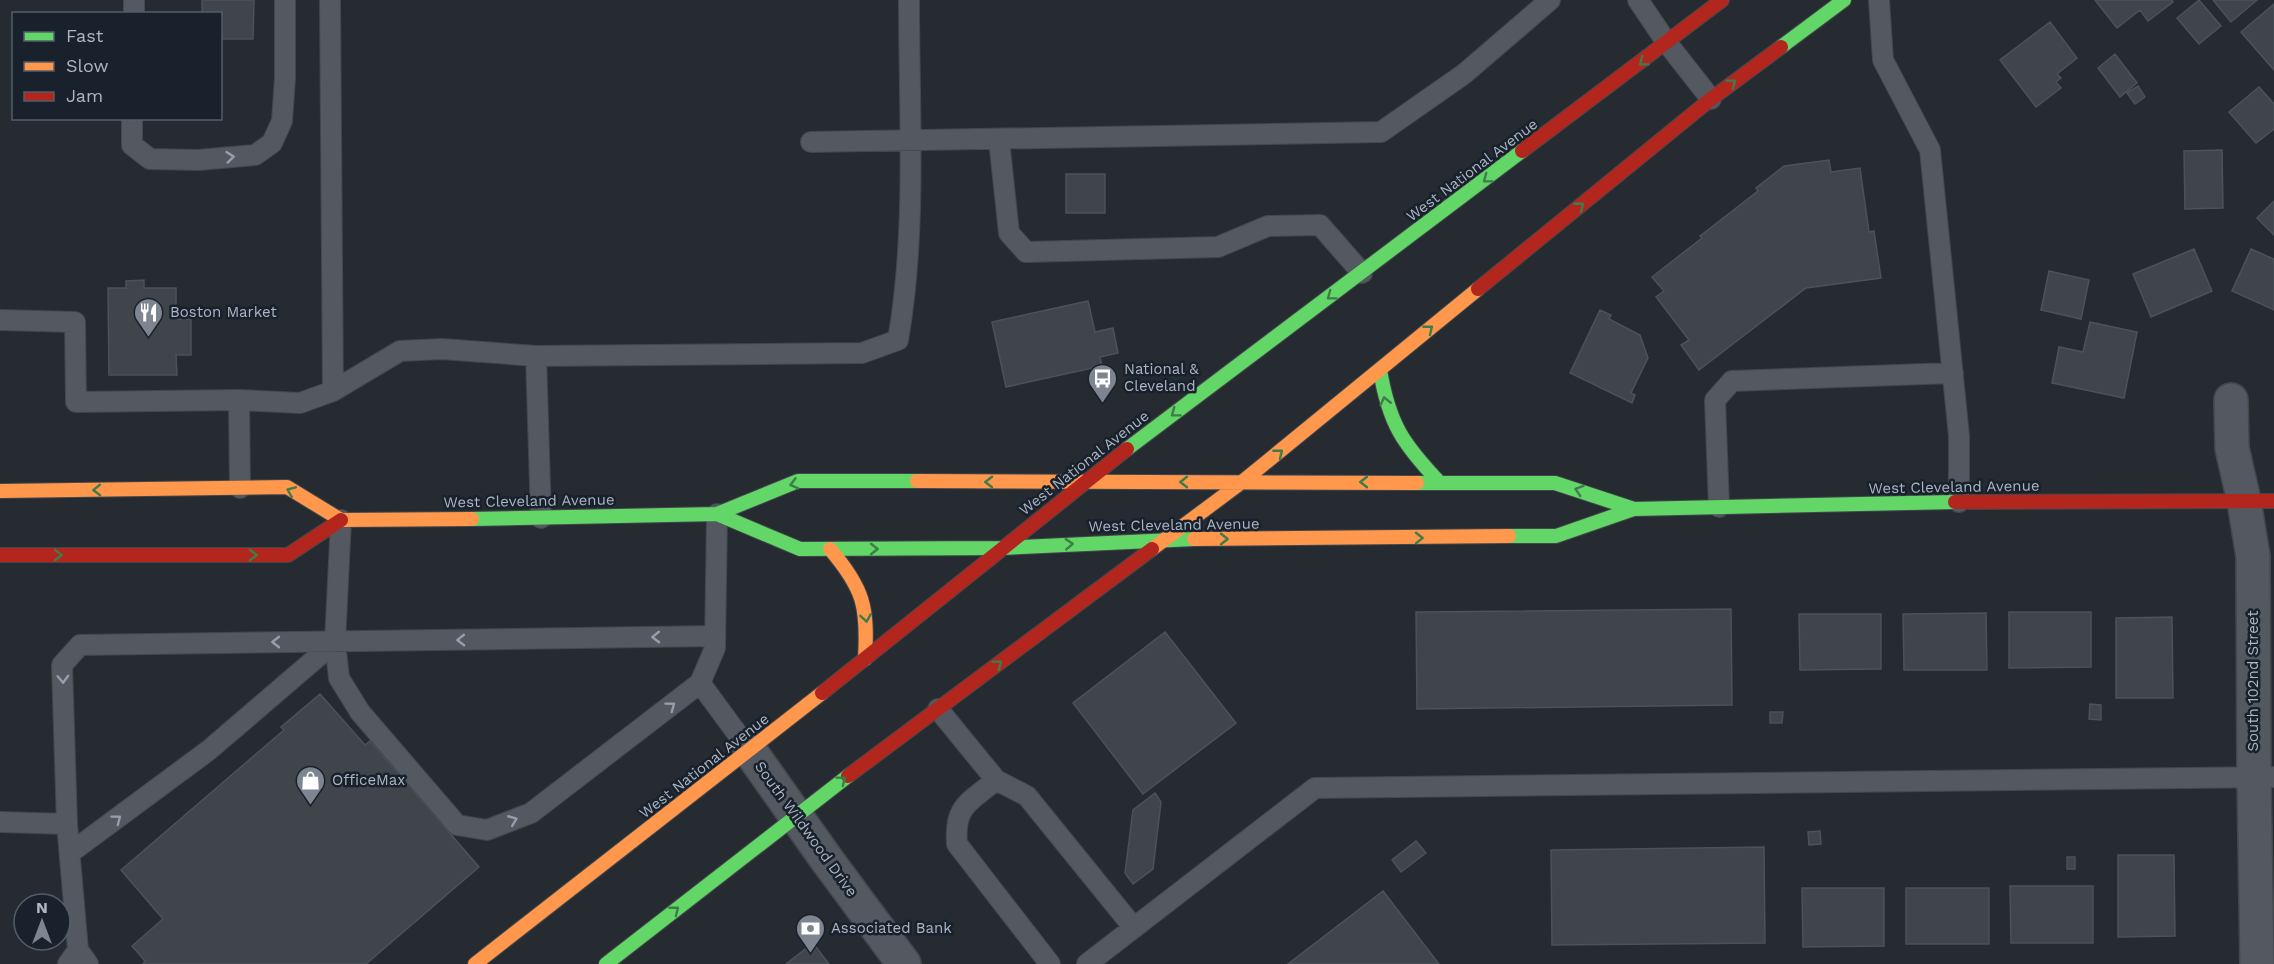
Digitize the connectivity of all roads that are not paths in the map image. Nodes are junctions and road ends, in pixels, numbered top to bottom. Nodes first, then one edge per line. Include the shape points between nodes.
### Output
1 (285, 0) edge
2 (330, 0) edge
3 (909, 0) edge
4 (1550, 0) edge
5 (1638, 0) edge
6 (1722, 0) edge
7 (1844, 0) edge
8 (1879, 0) edge
9 (1667, 43) junction
10 (1711, 99) junction
11 (132, 120) edge
12 (999, 140) junction
13 (811, 142) dead end
14 (909, 142) junction
15 (1362, 273) junction
16 (0, 320) edge
17 (536, 356) junction
18 (1380, 370) junction
19 (1953, 373) junction
20 (333, 391) junction
21 (239, 400) junction
22 (2231, 400) dead end
23 (1083, 482) junction
24 (1242, 482) junction
25 (1440, 483) junction
26 (240, 488) junction
27 (0, 491) edge
28 (2259, 501) edge
29 (1959, 502) junction
30 (1719, 507) junction
31 (1634, 509) junction
32 (717, 514) junction
33 (541, 518) junction
34 (341, 520) junction
35 (1165, 539) junction
36 (1002, 548) junction
37 (830, 549) junction
38 (0, 555) edge
39 (715, 636) junction
40 (334, 642) junction
41 (865, 659) junction
42 (700, 683) junction
43 (938, 709) junction
44 (750, 751) junction
45 (2264, 777) edge
46 (996, 780) junction
47 (795, 815) junction
48 (0, 822) edge
49 (67, 824) junction
50 (70, 854) junction
51 (1134, 928) junction
52 (78, 960) edge
53 (475, 964) edge
54 (606, 964) edge
55 (904, 964) edge
56 (1050, 964) edge
57 (1087, 964) edge
58 (2257, 964) edge

11 -> 1 lane via 132,145 150,159 255,155 272,143 282,121
2 - 20 lane
3 - 14 lane
4 - 12 lane via 1464,74 1381,132
5 - 9 lane
6 - 9 main road, West National Avenue
10 -> 7 main road
8 - 19 lane via 1884,60 1930,150
9 - 10 lane
9 -> 15 main road, West National Avenue
18 -> 10 main road
12 - 14 lane
12 - 15 lane via 1009,233 1026,252 1218,247 1268,226 1320,225
13 - 14 lane
14 - 17 lane via 908,234 898,340 862,353
15 -> 23 main road, West National Avenue
16 - 21 lane via 75,322 76,402
17 - 20 lane via 442,349 400,351
17 - 33 lane
24 -> 18 main road
25 -> 18 main road via 1412,455 1393,426
19 - 29 lane via 1959,436
19 - 30 lane via 1732,381 1715,400
20 - 21 lane via 300,403
21 - 26 lane
22 - 28 street, South 102nd Street via 2232,448
24 -> 23 main road, West Cleveland Avenue
23 -> 32 main road, West Cleveland Avenue via 798,481
23 - 36 main road, West National Avenue
25 -> 24 main road, West Cleveland Avenue
24 - 35 main road
31 -> 25 main road, West Cleveland Avenue via 1555,483
26 -> 27 main road
34 -> 26 main road via 287,487
28 - 29 main road, West Cleveland Avenue
28 - 45 street, South 102nd Street via 2253,556
29 - 30 main road, West Cleveland Avenue
30 - 31 main road, West Cleveland Avenue
35 -> 31 main road, West Cleveland Avenue via 1556,536
32 - 33 main road, West Cleveland Avenue
32 - 37 main road, West Cleveland Avenue via 800,549
32 - 39 lane
33 - 34 main road, West Cleveland Avenue
38 -> 34 main road via 288,555
34 - 40 lane
36 -> 35 main road, West Cleveland Avenue
43 -> 35 main road
37 -> 36 main road, West Cleveland Avenue
36 - 41 main road, West National Avenue
37 -> 41 main road via 850,571 860,590 867,624
39 -> 40 lane
39 - 42 lane via 715,648
40 -> 42 lane via 339,678 360,712 457,825 487,830 531,813
40 -> 49 lane via 80,645 62,665
50 -> 40 lane via 209,750
41 - 44 main road, West National Avenue
42 - 44 lane
43 - 46 lane
47 -> 43 main road
44 - 47 street, South Wildwood Drive
44 - 53 main road, West National Avenue
45 - 51 lane via 1315,788
45 - 58 street, South 102nd Street
46 - 51 lane via 1027,796
46 - 56 lane via 960,810 957,844
54 -> 47 main road
47 - 55 street, South Wildwood Drive
48 - 49 lane
49 - 50 lane
50 - 52 lane
51 - 57 lane

